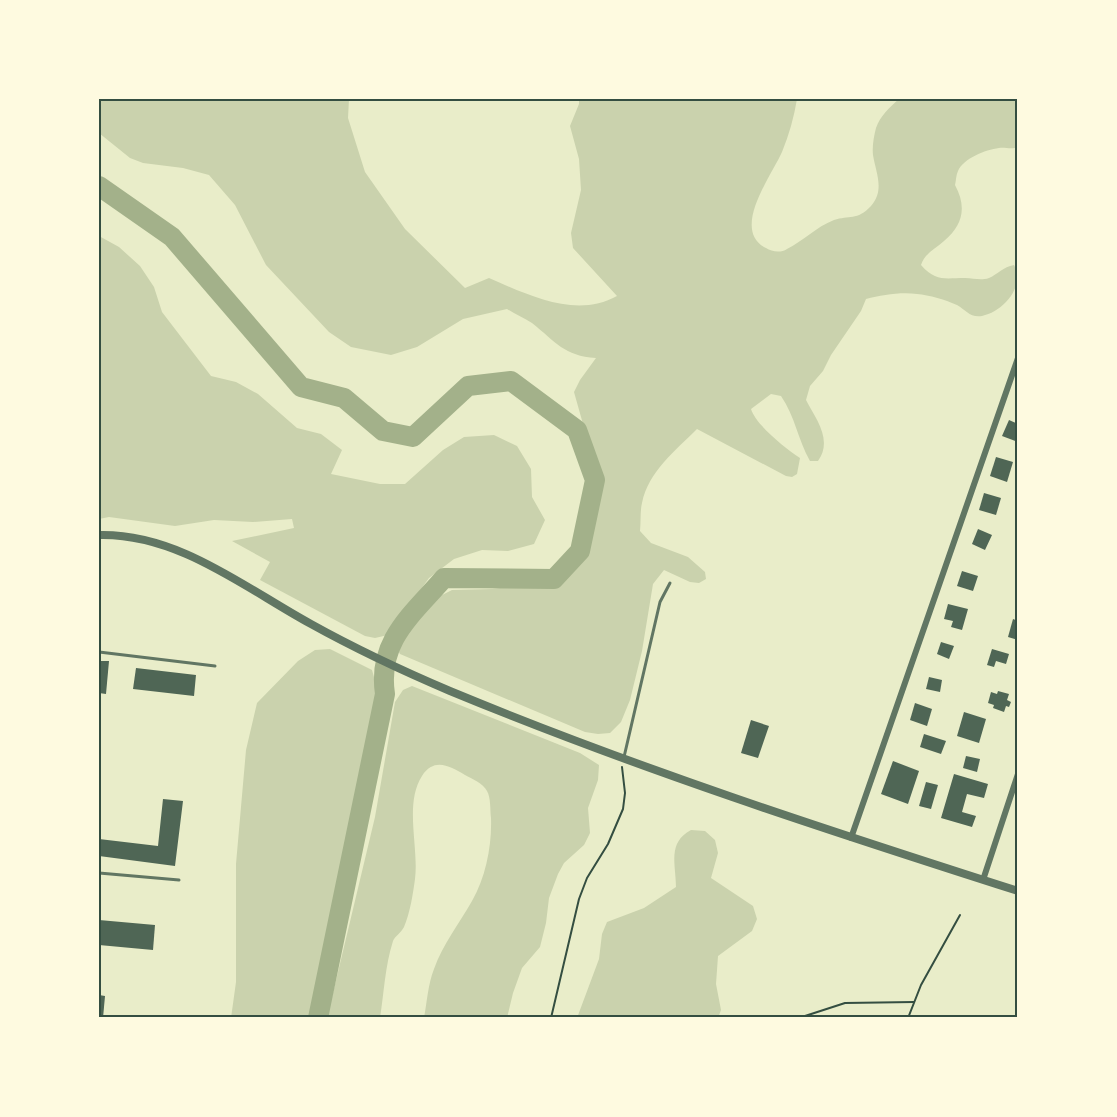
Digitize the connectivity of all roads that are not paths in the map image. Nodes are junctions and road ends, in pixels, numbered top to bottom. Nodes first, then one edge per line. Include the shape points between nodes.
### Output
1 (1018, 360) edge
2 (99, 535) edge
3 (669, 583) dead end
4 (99, 652) edge
5 (215, 666) dead end
6 (624, 758) junction
7 (1018, 774) edge
8 (851, 838) junction
9 (99, 873) edge
10 (179, 880) dead end
11 (983, 880) junction
12 (1018, 891) edge

1 - 8 street
2 - 6 street via 127,536 195,557 312,625 401,670
3 - 6 lane via 658,612
4 - 5 lane
6 - 8 street
7 - 11 street
8 - 11 street
9 - 10 lane
11 - 12 street

